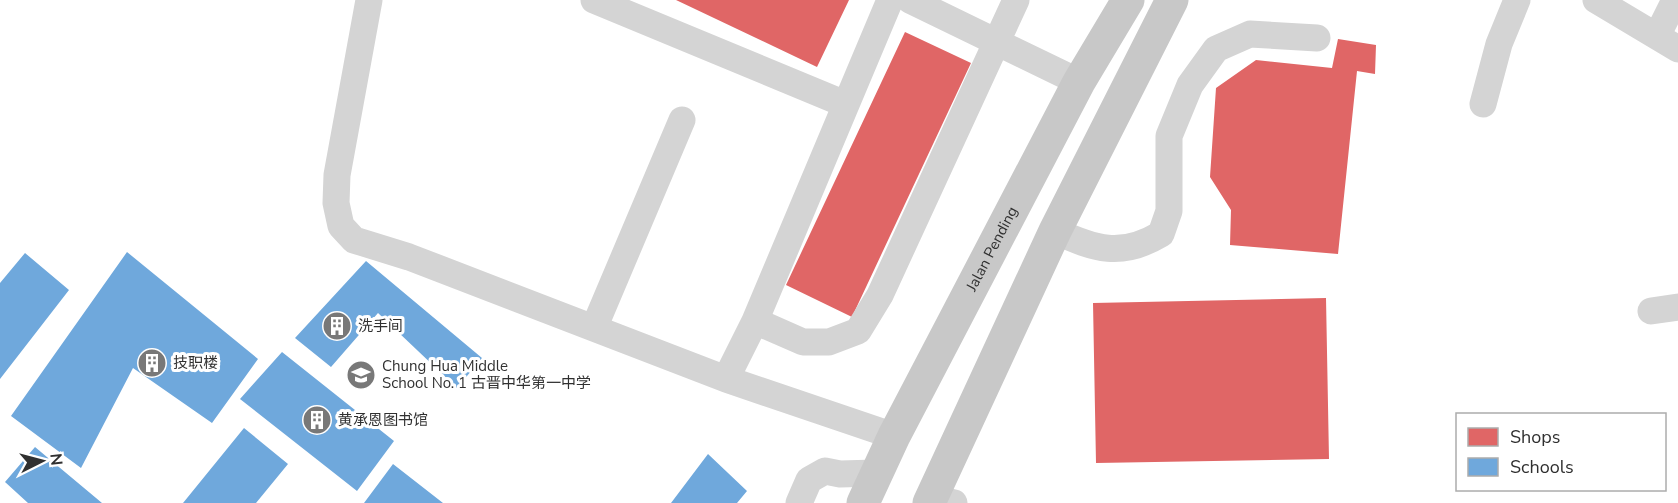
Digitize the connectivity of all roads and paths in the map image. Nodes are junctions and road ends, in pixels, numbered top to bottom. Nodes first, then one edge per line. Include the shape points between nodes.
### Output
1 (369, 0) edge
2 (594, 0) edge
3 (890, 0) edge
4 (910, 0) edge
5 (1017, 0) edge
6 (1128, 0) edge
7 (1172, 0) edge
8 (1517, 0) edge
9 (1675, 0) edge
10 (1611, 4) edge
11 (1317, 38) dead end
12 (998, 41) junction
13 (1668, 42) edge
14 (1079, 82) junction
15 (845, 104) junction
16 (1483, 104) dead end
17 (682, 120) dead end
18 (1055, 231) junction
19 (1678, 307) edge
20 (1651, 311) dead end
21 (755, 321) junction
22 (594, 328) junction
23 (726, 379) junction
24 (894, 436) junction
25 (876, 472) junction
26 (938, 501) edge
27 (799, 503) edge
28 (863, 503) edge

1 - 22 street via 338,175 336,203 341,226 354,240
2 - 15 street
3 - 15 street
4 - 12 street
5 - 12 street
6 - 14 main road, Jalan Pending
7 - 18 main road
8 - 16 street via 1499,44
9 - 13 street
10 - 13 street
11 - 18 street via 1250,34 1216,50 1190,85 1169,136 1169,211 1161,234 1125,249 1110,249 1095,248
12 - 14 street
12 - 21 street via 880,295 858,332 830,342 803,342
14 - 24 main road, Jalan Pending
15 - 21 street
17 - 22 street
18 - 26 main road
19 - 20 street
21 - 23 street
22 - 23 street
23 - 24 street
24 - 25 main road, Jalan Pending
25 - 27 street via 825,471 809,480
25 - 28 main road, Jalan Pending

